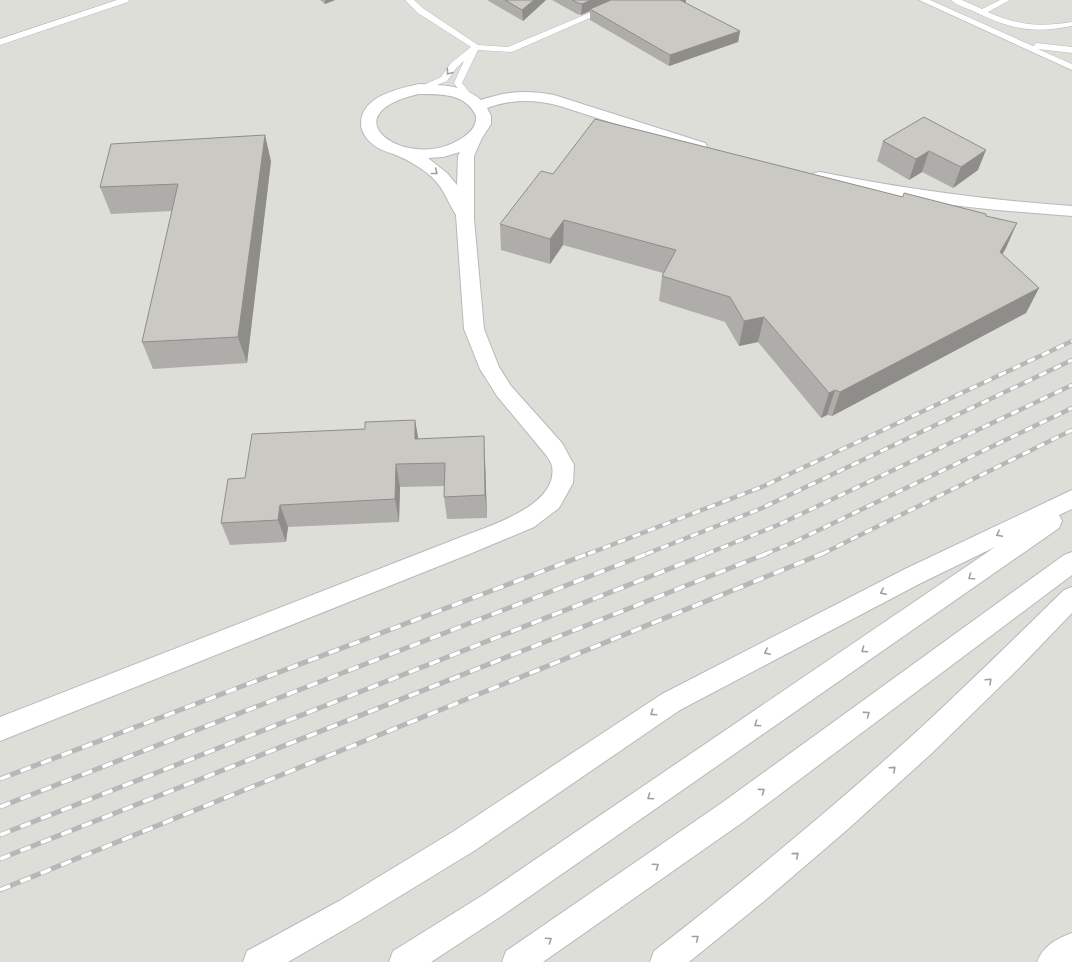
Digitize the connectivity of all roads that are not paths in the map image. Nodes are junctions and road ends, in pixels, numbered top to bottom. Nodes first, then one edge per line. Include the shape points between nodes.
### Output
1 (125, 0) edge
2 (398, 0) edge
3 (409, 0) edge
4 (627, 0) edge
5 (923, 0) edge
6 (955, 0) edge
7 (1006, 0) edge
8 (107, 2) edge
9 (421, 11) junction
10 (983, 12) junction
11 (1072, 24) edge
12 (0, 42) edge
13 (1016, 42) junction
14 (476, 47) junction
15 (1072, 50) edge
16 (1072, 67) edge
17 (419, 89) junction
18 (474, 102) junction
19 (474, 138) junction
20 (715, 150) edge
21 (402, 152) junction
22 (802, 172) edge
23 (1072, 211) edge
24 (466, 219) junction
25 (1072, 498) edge
26 (1072, 506) edge
27 (1072, 562) edge
28 (1072, 597) edge
29 (0, 729) edge
30 (1072, 948) edge
31 (258, 962) edge
32 (404, 962) edge
33 (517, 962) edge
34 (665, 962) edge
35 (1052, 962) edge

1 - 8 lane
2 - 9 lane
3 - 9 lane
4 - 14 lane via 509,50
5 - 13 lane
6 - 10 lane
7 - 10 lane
8 - 12 lane
9 - 14 lane
10 - 11 lane via 1009,24 1024,27 1052,28
13 - 15 lane
13 - 16 lane
14 -> 17 lane via 454,66 444,79
14 - 18 lane via 458,83
17 - 18 street via 454,92
17 - 21 street via 386,99 369,117 369,128 374,138
18 - 19 street via 484,117 482,128
18 - 20 street via 539,96 649,132
19 - 21 street via 460,147 441,152
19 - 24 street via 466,156
21 -> 24 street via 436,171 449,184
22 - 23 street via 877,189 946,200
24 - 29 street via 474,329 490,369 504,391 554,448 563,465 562,483 551,502 526,520 464,546
25 -> 31 street via 913,576 671,702 464,841 349,911
26 -> 32 street via 493,905
33 -> 27 street via 733,812
34 -> 28 street via 832,824 1005,666
30 - 35 street

